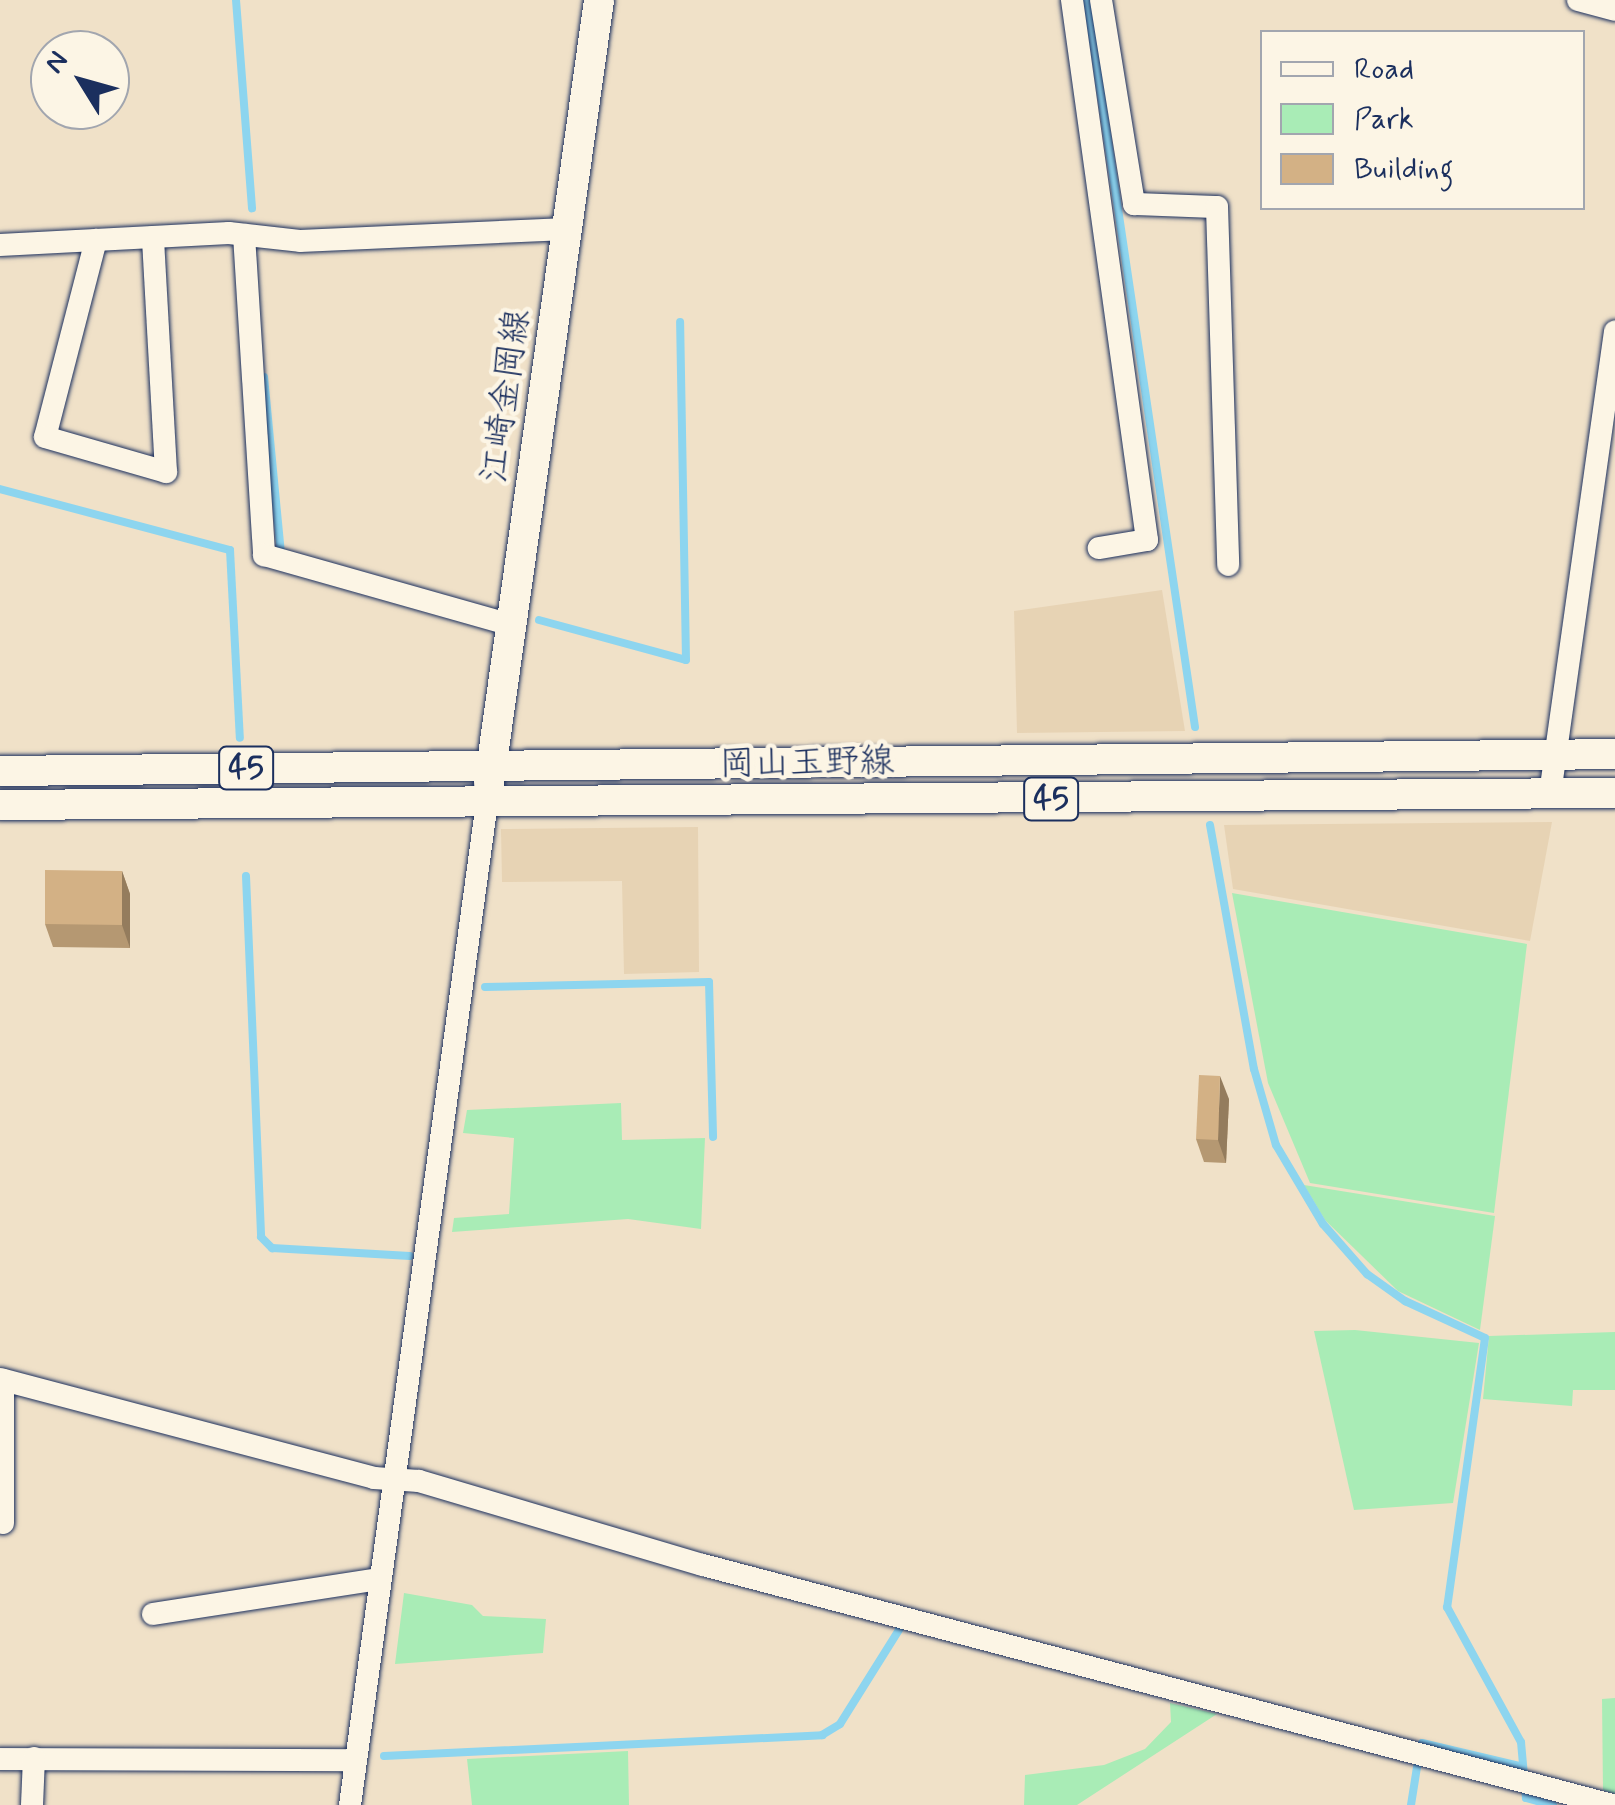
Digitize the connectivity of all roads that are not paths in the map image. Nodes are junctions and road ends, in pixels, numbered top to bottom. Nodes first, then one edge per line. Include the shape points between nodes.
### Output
1 (600, 0) edge
2 (1072, 0) edge
3 (1100, 0) edge
4 (1578, 0) edge
5 (1615, 10) edge
6 (568, 229) junction
7 (244, 235) junction
8 (152, 237) junction
9 (96, 240) junction
10 (0, 245) edge
11 (1615, 332) edge
12 (1100, 548) dead end
13 (1228, 565) dead end
14 (512, 625) junction
15 (1553, 754) junction
16 (1615, 754) edge
17 (492, 765) junction
18 (0, 771) edge
19 (1550, 794) junction
20 (1615, 794) edge
21 (487, 802) junction
22 (0, 806) edge
23 (1, 1379) edge
24 (394, 1479) junction
25 (3, 1523) dead end
26 (380, 1579) junction
27 (154, 1614) dead end
28 (34, 1758) junction
29 (0, 1759) edge
30 (356, 1760) junction
31 (32, 1805) edge
32 (350, 1805) edge
33 (1612, 1805) edge

1 - 6 main road, 江崎金岡線
2 - 12 street via 1147,540
3 - 13 street via 1134,204 1216,207
4 - 5 street
6 - 7 street via 300,242
6 - 14 main road, 江崎金岡線
7 - 8 street
7 - 14 street via 264,555
8 - 9 street
8 - 9 street via 166,472 45,437
9 - 10 street
11 - 15 street
14 - 17 main road, 江崎金岡線
15 - 16 main road, 岡山玉野線 / 45
15 - 17 main road, 岡山玉野線 / 45
15 - 19 street
17 - 18 main road, 岡山玉野線 / 45
17 - 21 main road, 江崎金岡線
19 - 20 main road, 岡山玉野線 / 45
19 - 21 main road, 岡山玉野線 / 45
21 - 22 main road, 岡山玉野線 / 45
21 - 24 street
23 - 24 street
23 - 25 street
24 - 26 street
24 - 33 street
26 - 27 street
26 - 30 street
28 - 29 street
28 - 30 street
28 - 31 street
30 - 32 street

